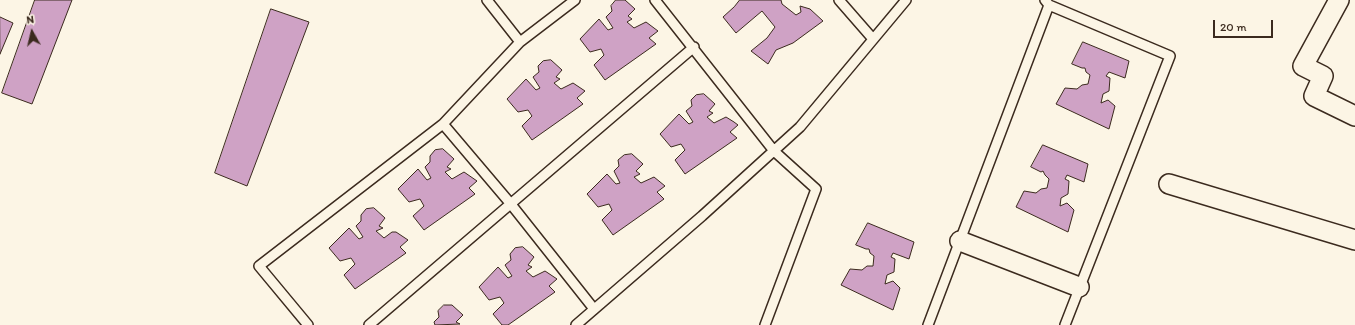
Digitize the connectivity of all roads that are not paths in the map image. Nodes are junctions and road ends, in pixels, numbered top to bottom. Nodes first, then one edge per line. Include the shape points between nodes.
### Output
1 (487, 0) edge
2 (575, 0) edge
3 (655, 0) edge
4 (839, 0) edge
5 (906, 0) edge
6 (1339, 0) edge
7 (1047, 2) edge
8 (873, 39) junction
9 (520, 42) junction
10 (694, 47) junction
11 (1355, 116) edge
12 (443, 124) junction
13 (774, 151) junction
14 (1169, 184) dead end
15 (510, 204) junction
16 (1355, 240) edge
17 (960, 241) junction
18 (1079, 287) junction
19 (594, 309) junction
20 (308, 325) edge
21 (369, 325) edge
22 (576, 325) edge
23 (765, 325) edge
24 (928, 325) edge
25 (1065, 325) edge

1 - 9 lane
2 - 9 lane
3 - 10 lane
4 - 8 lane
5 - 8 lane
6 - 11 street via 1302,66 1322,76 1314,96
7 - 17 lane
7 - 18 lane via 1170,56
8 - 13 lane via 800,127
9 - 12 lane
10 - 13 lane
10 - 15 lane
12 - 15 lane
12 - 20 lane via 258,266
13 - 19 lane
13 - 23 lane via 816,189
14 - 16 street
15 - 19 lane
15 - 21 lane
17 - 18 street
17 - 24 lane
18 - 25 lane
19 - 22 lane

